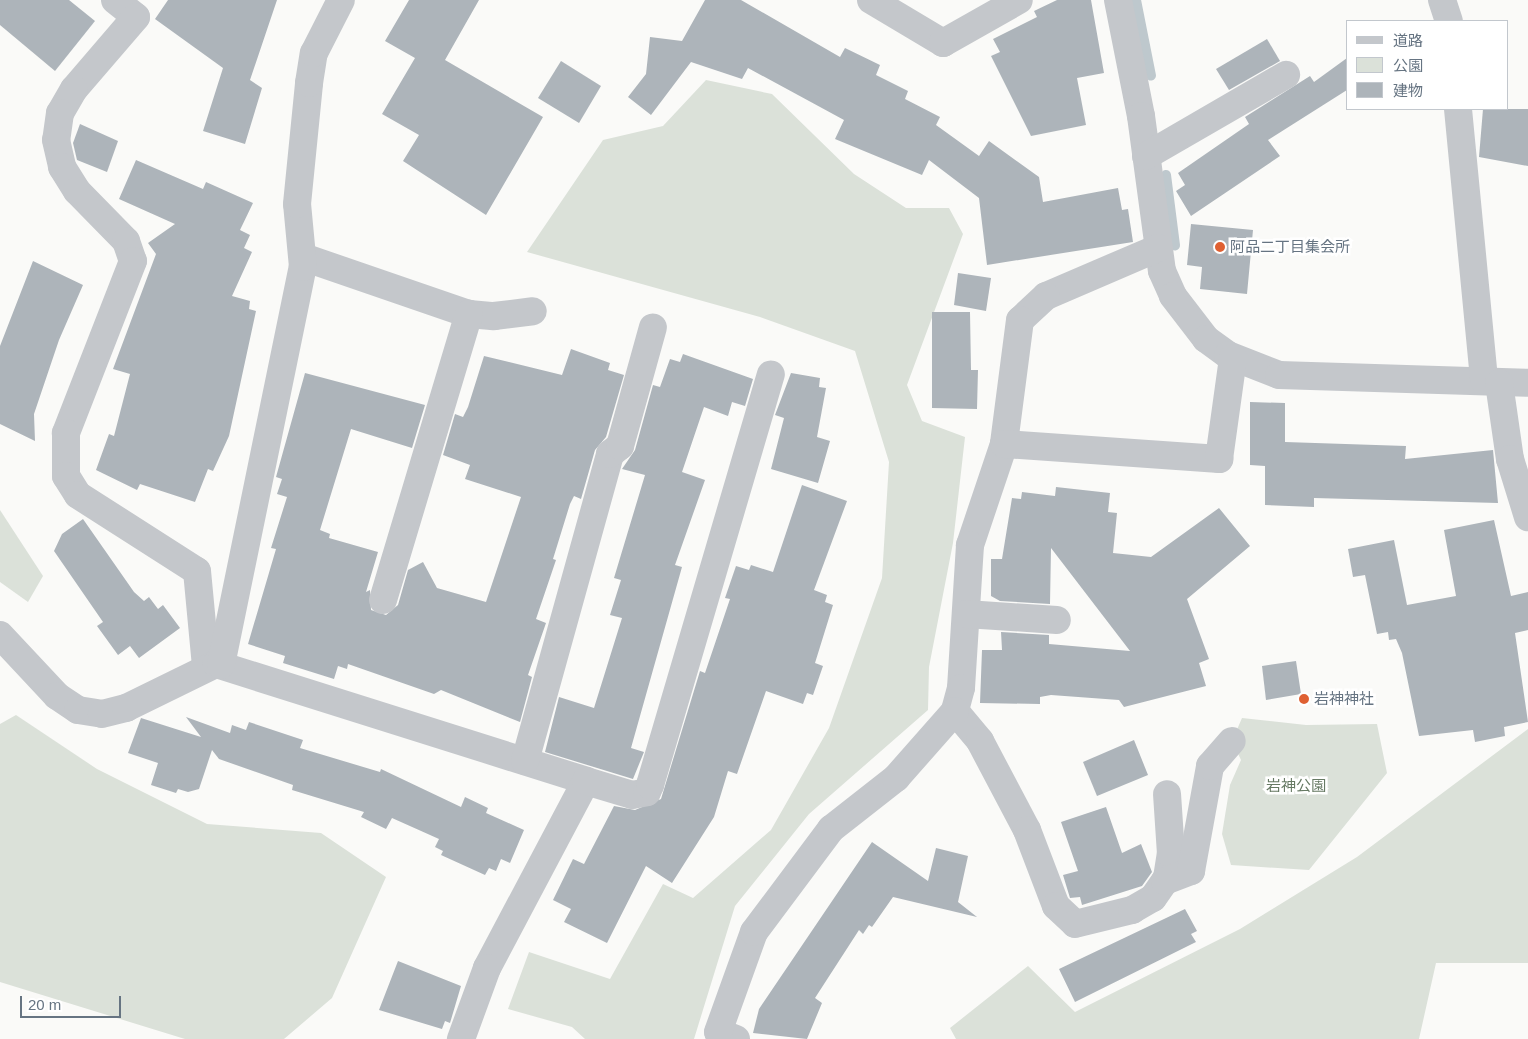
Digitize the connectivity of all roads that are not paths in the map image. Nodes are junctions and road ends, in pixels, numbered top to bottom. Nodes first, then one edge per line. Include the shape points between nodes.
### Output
1 (115, 0) edge
2 (340, 0) edge
3 (871, 0) edge
4 (1019, 0) edge
5 (1118, 0) edge
6 (1442, 0) edge
7 (143, 8) edge
8 (1449, 20) edge
9 (1286, 75) dead end
10 (1458, 110) edge
11 (1157, 149) junction
12 (1158, 248) junction
13 (302, 257) junction
14 (533, 311) dead end
15 (469, 314) junction
16 (653, 327) dead end
17 (1233, 358) junction
18 (771, 374) dead end
19 (1492, 382) junction
20 (1528, 382) edge
21 (1004, 444) junction
22 (1528, 517) edge
23 (383, 600) dead end
24 (966, 614) junction
25 (1057, 620) dead end
26 (0, 635) edge
27 (213, 666) junction
28 (955, 711) junction
29 (1232, 741) dead end
30 (525, 761) junction
31 (586, 780) junction
32 (1167, 794) dead end
33 (1165, 881) junction
34 (461, 1039) edge
35 (736, 1039) edge

1 - 7 street
2 - 13 street via 317,46 309,83 298,204
3 - 4 street via 943,43
5 - 11 street
6 - 8 street
7 - 27 street via 74,89 60,113 56,140 62,167 77,190 126,241 134,261 66,433 63,458 72,491 197,571
9 - 11 street
10 - 19 street
11 - 12 street
12 - 17 street via 1173,296 1187,319
12 - 21 street via 1031,306 1020,320 1015,338
13 - 15 street
13 - 27 street
14 - 15 street via 494,316
15 - 23 street
16 - 30 street via 620,446 610,454
17 - 19 street via 1279,375 1306,378
17 - 21 street via 1219,459
18 - 31 street via 650,785 646,792 632,795
19 - 20 street
19 - 22 street
21 - 24 street via 971,539
24 - 25 street
24 - 28 street via 961,688
26 - 27 street via 57,696 78,710 102,714 126,708
27 - 30 street
28 - 33 street via 973,730 993,765 1027,830 1064,917 1088,923 1132,910 1153,898
28 - 35 street via 896,778 831,829 754,932 718,1032
29 - 33 street via 1210,766 1191,871
30 - 31 street
31 - 34 street via 487,968
32 - 33 street via 1171,854

